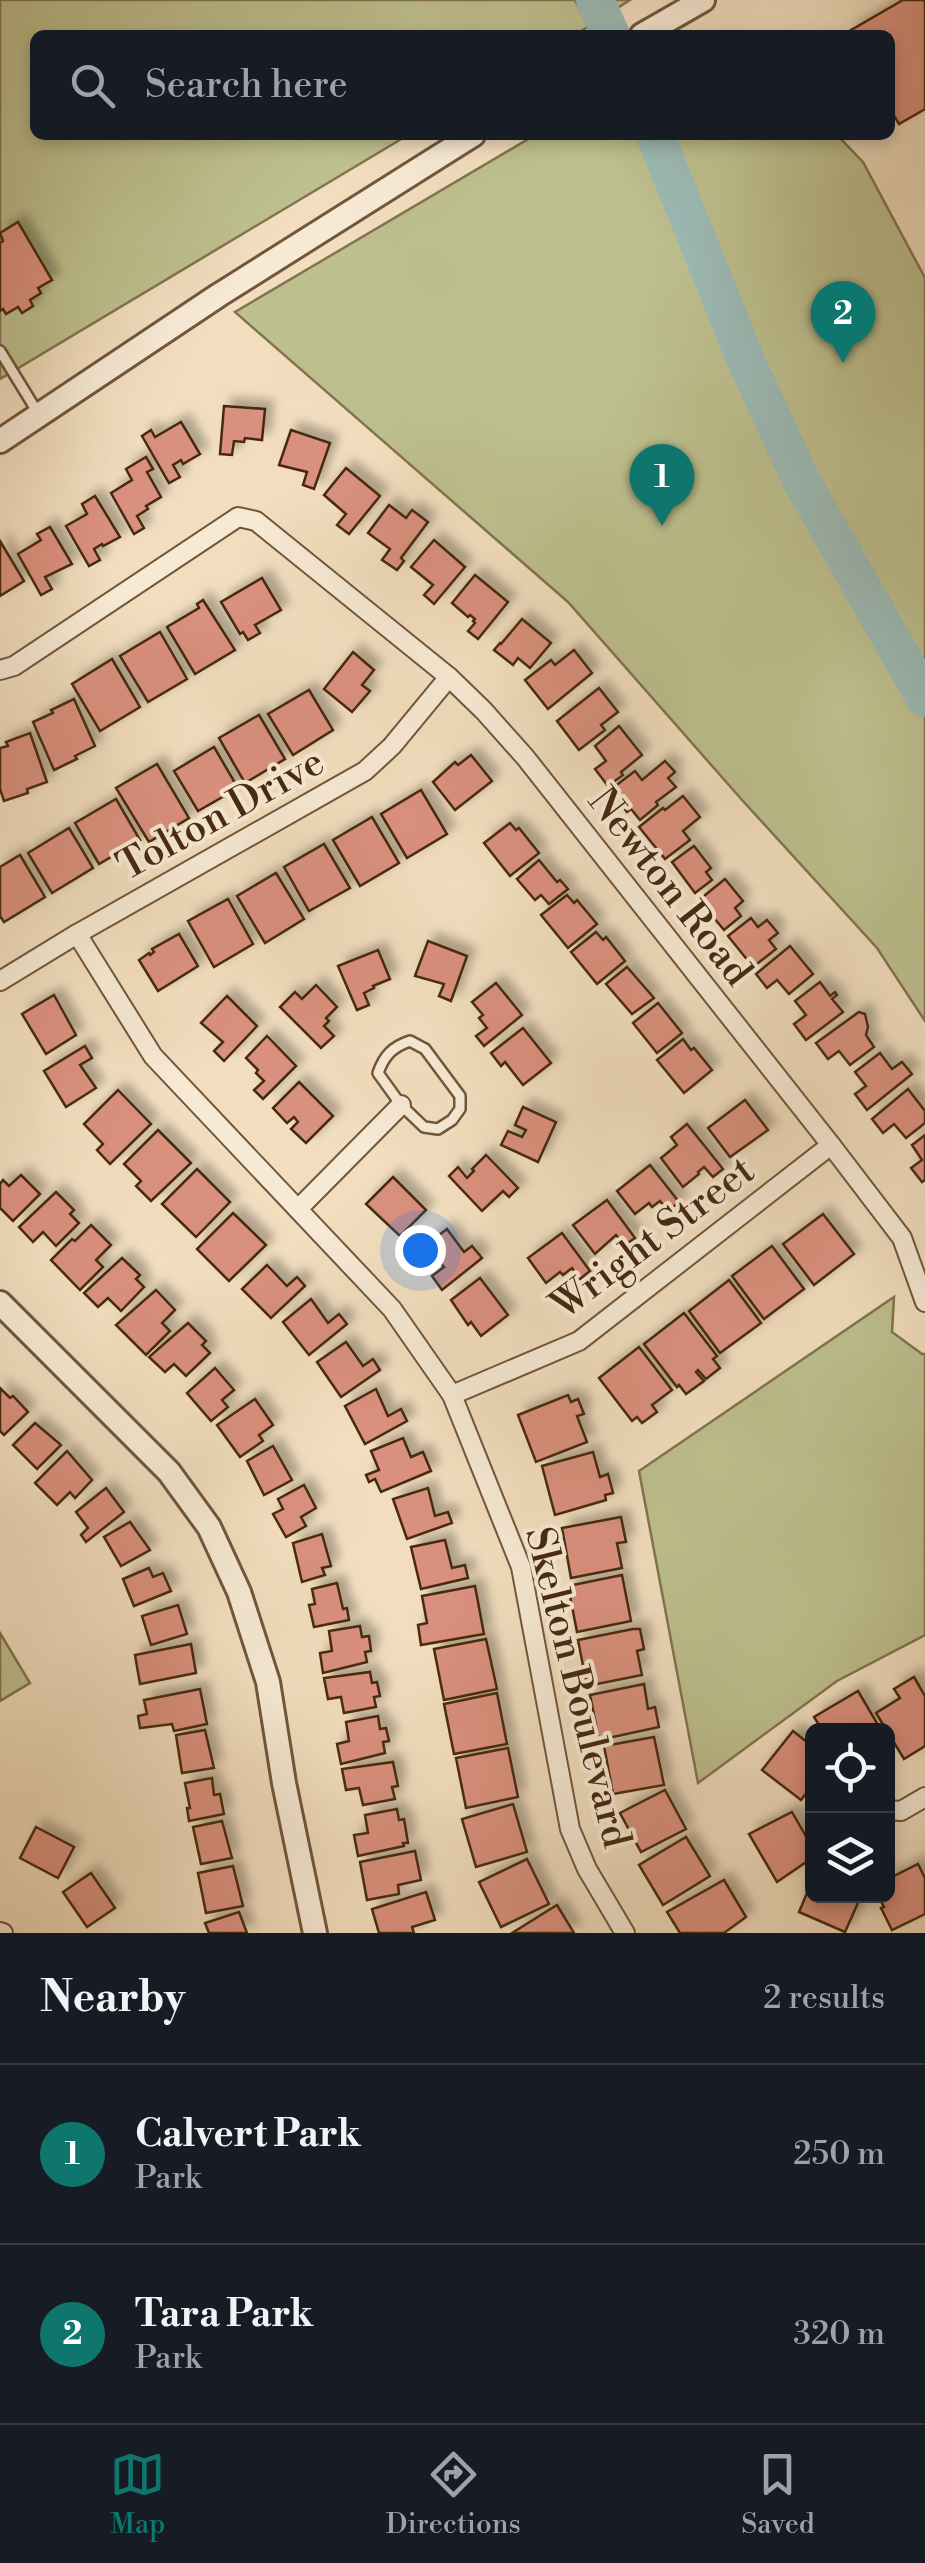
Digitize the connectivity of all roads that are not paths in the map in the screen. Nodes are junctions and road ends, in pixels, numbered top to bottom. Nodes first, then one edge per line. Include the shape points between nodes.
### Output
1 (704, 0) edge
2 (650, 30) edge
3 (465, 140) edge
4 (0, 351) edge
5 (40, 415) junction
6 (0, 442) edge
7 (0, 670) edge
8 (449, 677) junction
9 (77, 934) junction
10 (0, 981) edge
11 (401, 1106) junction
12 (831, 1144) junction
13 (298, 1209) junction
14 (0, 1302) edge
15 (925, 1302) edge
16 (452, 1396) junction
17 (925, 1797) edge
18 (895, 1811) edge
19 (315, 1933) edge
20 (625, 1933) edge

1 - 2 street
3 - 5 street
4 - 5 lane
5 - 6 street
7 - 8 street, Newton Road via 238,517 256,521
8 - 9 street, Tolton Drive via 365,771
8 - 12 street, Newton Road via 525,756
9 - 10 street, Tolton Drive
9 - 13 street, Skelton Boulevard via 153,1056
11 - 11 lane via 424,1127 438,1129 460,1109 460,1096 425,1049 410,1041 383,1058 378,1073
11 - 13 street
12 - 15 street, Newton Road via 902,1238
12 - 16 street, Wright Street via 579,1341
13 - 16 street, Skelton Boulevard via 392,1309
14 - 19 street via 169,1472 209,1527 268,1682
16 - 20 street, Skelton Boulevard via 521,1567 570,1829
17 - 18 street

